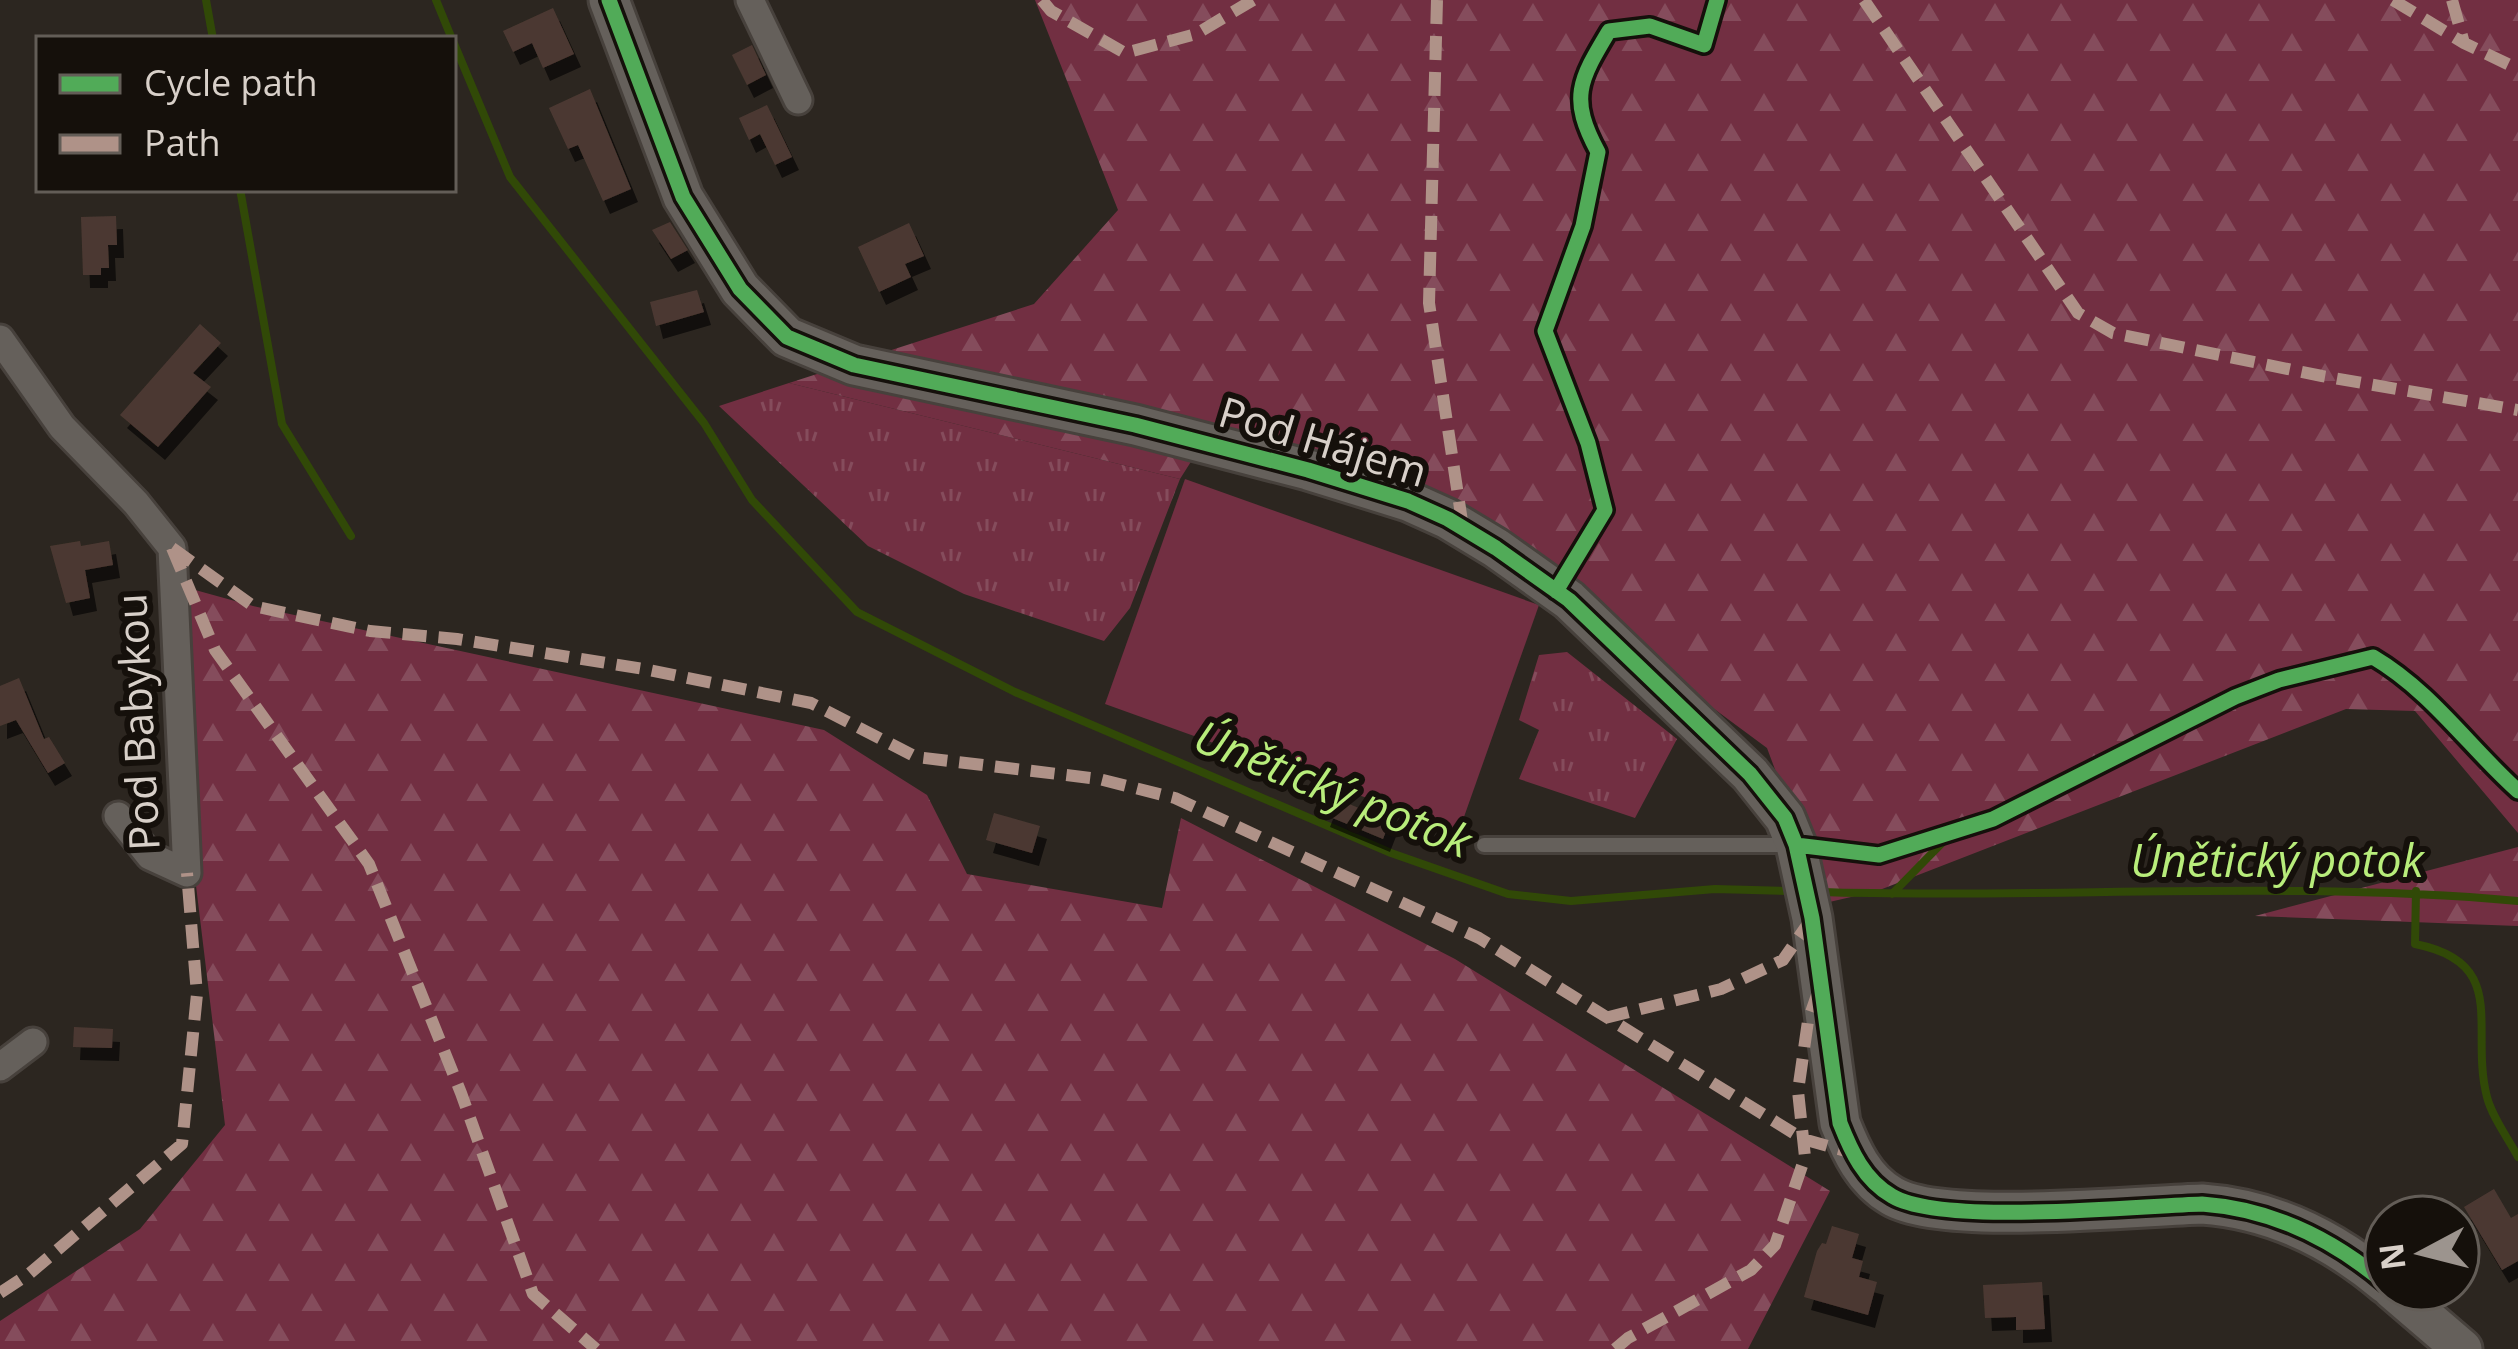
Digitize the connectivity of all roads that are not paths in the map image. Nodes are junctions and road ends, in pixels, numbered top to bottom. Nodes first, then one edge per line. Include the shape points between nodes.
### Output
1 (609, 0) edge
2 (750, 0) edge
3 (798, 100) dead end
4 (0, 339) edge
5 (118, 816) dead end
6 (1484, 845) dead end
7 (1799, 857) junction
8 (33, 1042) dead end
9 (0, 1067) edge
10 (2362, 1264) edge
11 (2420, 1313) edge
12 (2462, 1349) edge

1 - 7 street, Pod Hájem via 682,197 732,278 780,332 836,359 1158,430 1448,519 1569,600 1670,694 1767,793
2 - 3 street
4 - 5 street, Pod Babykou via 62,427 172,548 187,873 150,856
6 - 7 lane
7 - 10 street, Pod Hájem via 1849,1147 1894,1198 1951,1213 2238,1206 2280,1218
8 - 9 street
11 - 12 street

